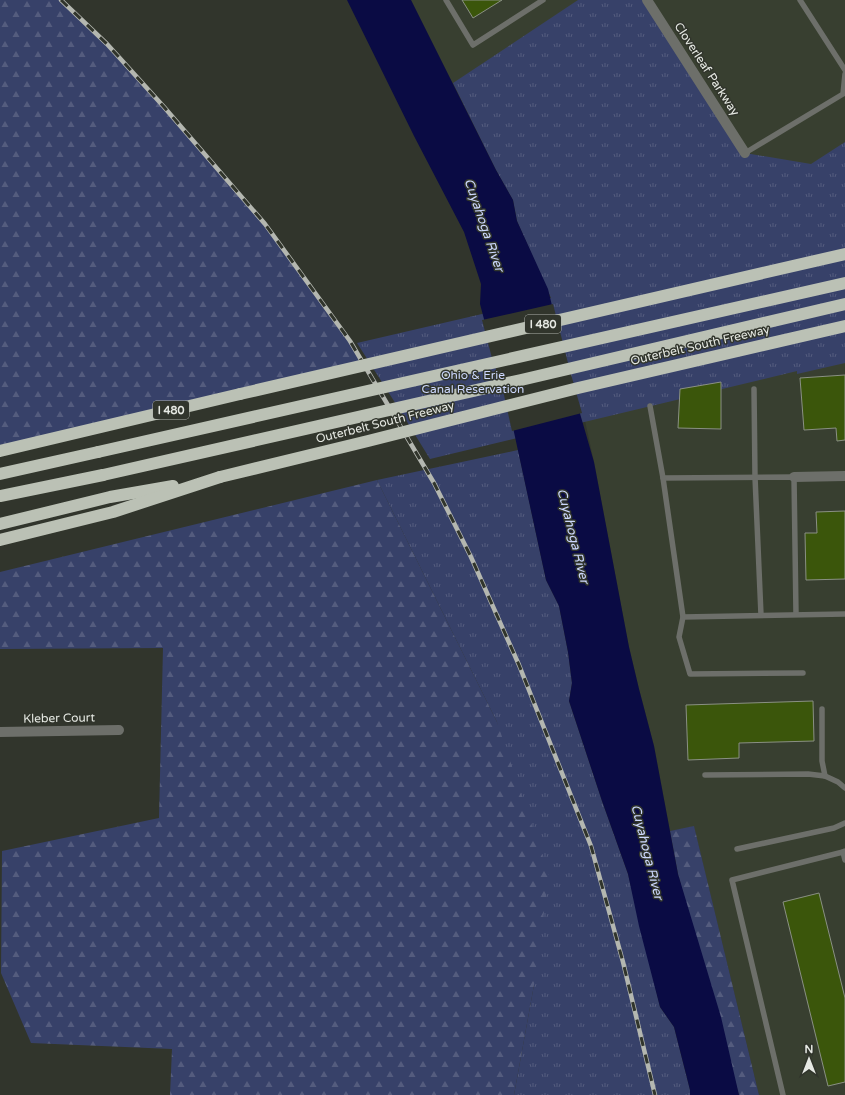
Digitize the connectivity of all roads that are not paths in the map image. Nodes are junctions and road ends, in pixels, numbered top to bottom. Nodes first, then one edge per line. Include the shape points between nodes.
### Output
1 (446, 0) edge
2 (543, 0) edge
3 (647, 0) edge
4 (800, 0) edge
5 (845, 70) edge
6 (845, 74) edge
7 (745, 152) joint
8 (845, 254) edge
9 (845, 283) edge
10 (845, 304) edge
11 (845, 326) edge
12 (754, 389) dead end
13 (650, 406) dead end
14 (0, 451) edge
15 (0, 474) edge
16 (845, 476) edge
17 (220, 477) junction
18 (755, 477) junction
19 (794, 477) junction
20 (663, 478) junction
21 (0, 496) edge
22 (0, 524) edge
23 (0, 540) edge
24 (796, 614) junction
25 (845, 614) edge
26 (761, 615) junction
27 (683, 617) junction
28 (803, 673) dead end
29 (822, 710) dead end
30 (119, 730) dead end
31 (0, 732) edge
32 (705, 775) dead end
33 (825, 776) junction
34 (845, 788) edge
35 (845, 823) edge
36 (737, 849) dead end
37 (844, 852) edge
38 (845, 860) edge
39 (783, 1095) edge

1 - 2 lane via 473,44
3 - 7 street, Cloverleaf Parkway
4 - 5 lane
6 - 7 lane via 843,94
8 - 14 highway, I 480, bridge
9 - 15 highway, bridge
10 - 21 highway, bridge
11 - 17 highway, Outerbelt South Freeway, bridge
12 - 18 lane
13 - 20 lane
16 - 19 street
17 - 22 highway, Outerbelt South Freeway via 110,497
17 - 23 highway via 113,512
18 - 19 lane
18 - 20 lane
18 - 26 lane
19 - 24 lane
20 - 27 lane
24 - 25 lane
24 - 26 lane
26 - 27 lane
27 - 28 lane via 679,637 690,674
29 - 33 lane via 822,760
30 - 31 street, Kleber Court
32 - 33 lane
33 - 34 lane
35 - 36 lane via 834,828
37 - 38 lane
37 - 39 lane via 732,880

